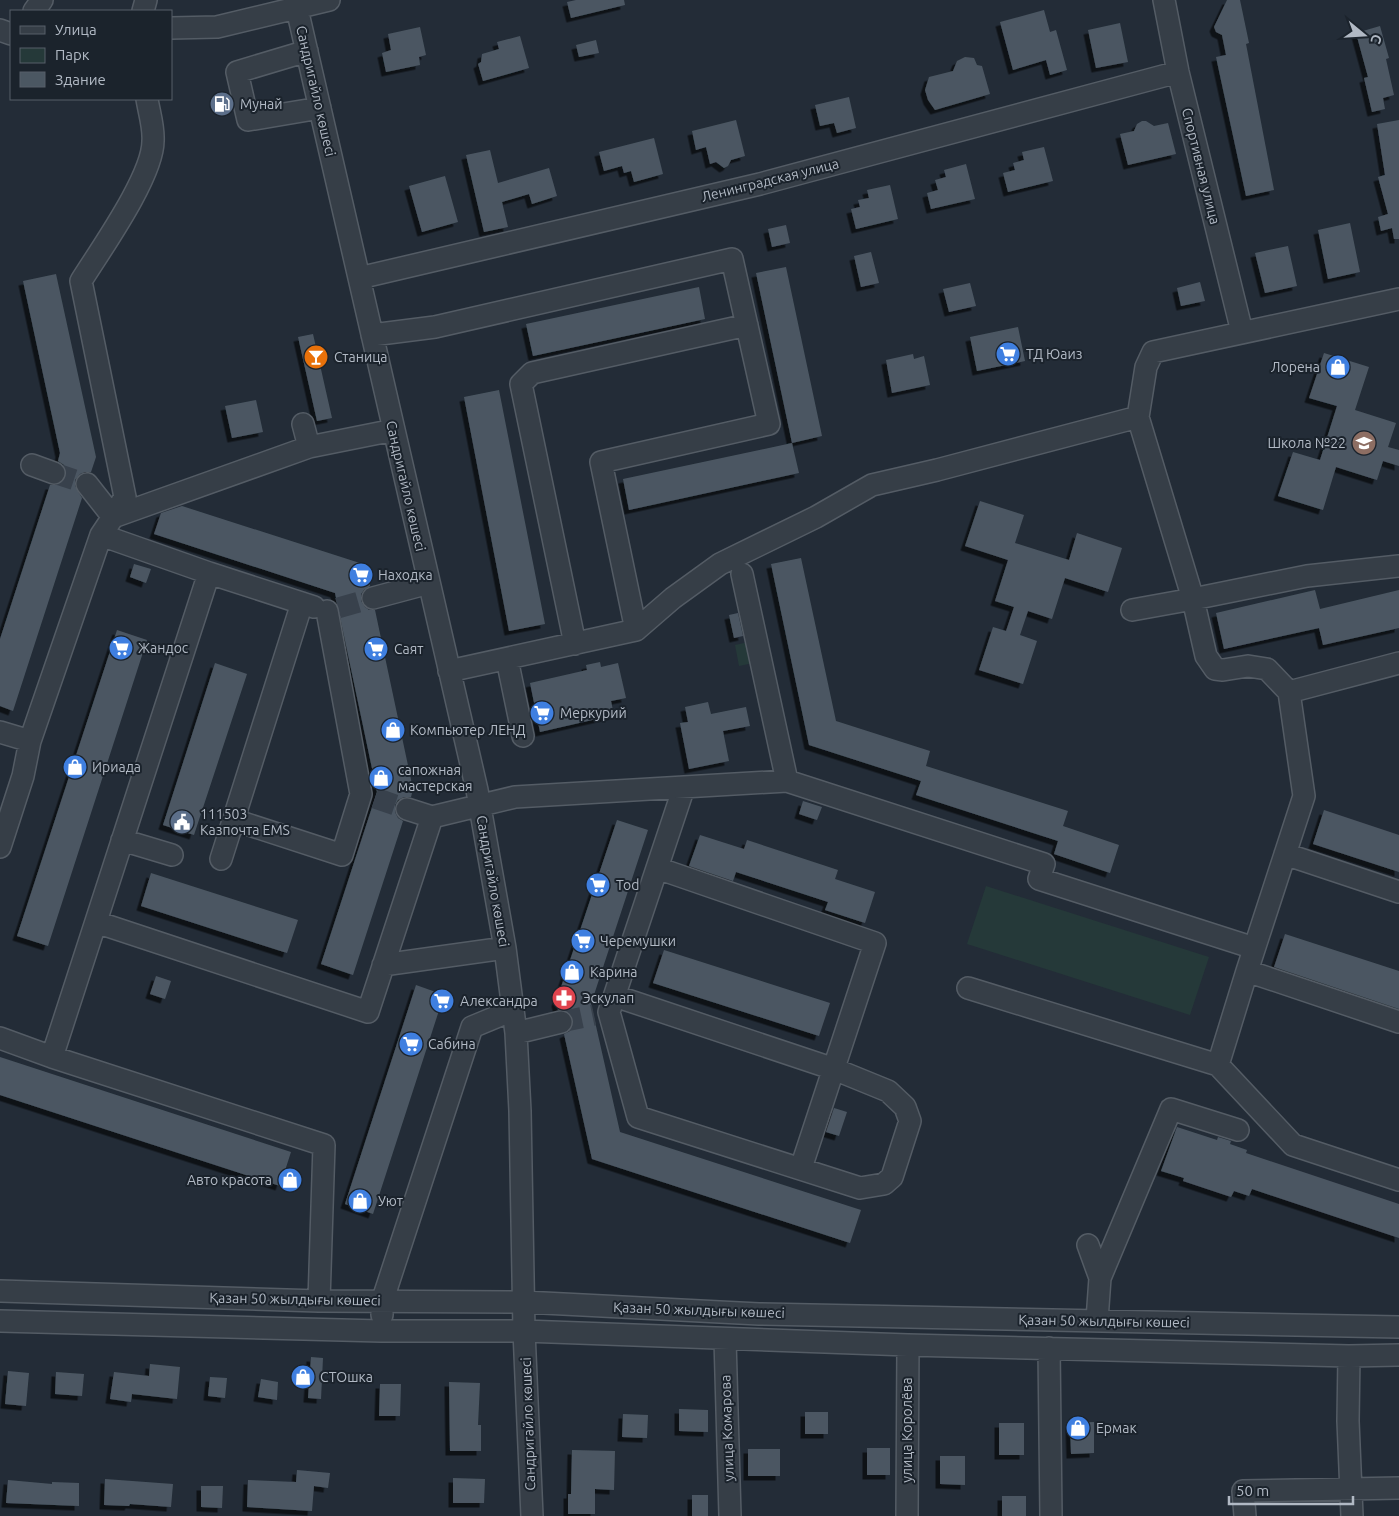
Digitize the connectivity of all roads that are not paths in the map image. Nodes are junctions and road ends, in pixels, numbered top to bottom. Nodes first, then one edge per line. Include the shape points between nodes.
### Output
1 (329, 0) edge
2 (1164, 0) edge
3 (296, 4) edge
4 (172, 28) edge
5 (307, 51) junction
6 (1178, 72) junction
7 (147, 100) edge
8 (320, 108) junction
9 (359, 278) junction
10 (1399, 299) edge
11 (747, 325) junction
12 (1242, 332) junction
13 (372, 335) junction
14 (1138, 417) junction
15 (303, 424) dead end
16 (394, 430) junction
17 (309, 447) junction
18 (32, 465) dead end
19 (54, 473) tunnel mouth
20 (87, 484) tunnel mouth
21 (113, 517) junction
22 (101, 535) junction
23 (1399, 566) edge
24 (209, 573) junction
25 (742, 574) dead end
26 (429, 583) junction
27 (373, 598) tunnel mouth
28 (1192, 599) junction
29 (302, 603) junction
30 (1132, 610) dead end
31 (636, 630) junction
32 (575, 644) junction
33 (507, 659) junction
34 (1399, 663) edge
35 (449, 671) junction
36 (1289, 692) junction
37 (0, 732) edge
38 (523, 736) dead end
39 (30, 741) junction
40 (787, 781) junction
41 (684, 787) junction
42 (480, 806) junction
43 (407, 809) tunnel mouth
44 (5, 815) edge
45 (432, 817) junction
46 (234, 820) junction
47 (122, 840) junction
48 (0, 847) edge
49 (1285, 854) junction
50 (172, 855) dead end
51 (221, 859) dead end
52 (657, 868) junction
53 (1399, 892) edge
54 (96, 922) junction
55 (505, 948) junction
56 (1254, 948) junction
57 (383, 965) junction
58 (1247, 971) junction
59 (968, 988) dead end
60 (606, 1008) junction
61 (512, 1010) junction
62 (561, 1022) tunnel mouth
63 (1399, 1022) edge
64 (516, 1033) junction
65 (0, 1038) edge
66 (52, 1057) junction
67 (1218, 1066) junction
68 (834, 1069) junction
69 (1238, 1130) dead end
70 (801, 1168) junction
71 (1399, 1180) edge
72 (1088, 1245) dead end
73 (1100, 1278) junction
74 (0, 1291) edge
75 (319, 1300) junction
76 (382, 1302) junction
77 (524, 1302) junction
78 (759, 1314) junction
79 (1097, 1320) junction
80 (0, 1321) edge
81 (1399, 1327) edge
82 (381, 1331) junction
83 (524, 1331) junction
84 (725, 1339) junction
85 (758, 1339) junction
86 (908, 1345) junction
87 (1049, 1348) junction
88 (1399, 1355) edge
89 (1349, 1356) junction
90 (1399, 1488) edge
91 (1350, 1489) junction
92 (532, 1516) edge
93 (730, 1516) edge
94 (907, 1516) edge
95 (1051, 1516) edge
96 (1245, 1516) edge
97 (1352, 1516) edge

1 - 3 street
2 - 6 street, Спортивная улица
3 - 4 street via 217,27
3 - 5 street, Сандригайло көшесі
5 - 8 street, Сандригайло көшесі
5 - 8 street via 237,72 248,120
6 - 9 street, Ленинградская улица via 760,184
6 - 12 street, Спортивная улица
7 - 21 street via 153,141 148,165 127,207 81,281 125,497
8 - 9 street, Сандригайло көшесі
9 - 13 street, Сандригайло көшесі
10 - 12 street
11 - 13 street via 732,259 435,327
11 - 31 street via 769,424 601,462
11 - 32 street via 532,373 521,384
12 - 14 street via 1153,352 1146,367
13 - 16 street, Сандригайло көшесі
14 - 28 street
14 - 31 street via 872,485 816,517 720,564
15 - 17 street
16 - 17 street
16 - 26 street, Сандригайло көшесі
17 - 21 street
18 - 19 street
20 - 21 street
21 - 22 street
22 - 24 street
22 - 39 street
23 - 28 street via 1307,576
24 - 29 street
24 - 47 street
25 - 40 street
26 - 27 street
26 - 35 street, Сандригайло көшесі
28 - 30 street
28 - 36 street via 1206,656 1215,669 1248,666 1267,669
29 - 46 street
29 - 46 street via 332,609 368,796 342,855
31 - 32 street
32 - 33 street
33 - 35 street
33 - 38 street
34 - 36 street
35 - 42 street, Сандригайло көшесі
36 - 49 street via 1304,796
37 - 39 street
39 - 44 street via 23,776
40 - 41 street
40 - 56 street via 1044,864 1039,879
41 - 42 street via 515,798
41 - 52 street
42 - 45 street
42 - 55 street, Сандригайло көшесі
43 - 45 street
44 - 48 street
45 - 57 street
46 - 51 street
47 - 50 street
47 - 54 street
49 - 53 street
49 - 56 street
52 - 60 street
52 - 68 street via 875,942
54 - 57 street via 368,1012
54 - 66 street
55 - 57 street
55 - 61 street, Сандригайло көшесі
56 - 58 street
58 - 63 street
58 - 67 street
59 - 67 street
60 - 68 street
60 - 70 street via 638,1117
61 - 64 street, Сандригайло көшесі
61 - 76 street via 472,1027
62 - 64 street
64 - 77 street, Сандригайло көшесі
65 - 66 street
66 - 75 street via 324,1145
67 - 71 street via 1293,1144
68 - 70 street
68 - 70 street via 888,1091 905,1107 910,1120 892,1177 884,1184 860,1188
69 - 73 street via 1171,1109
72 - 73 street
73 - 79 street
74 - 75 street, Қазан 50 жылдығы көшесі
75 - 76 street, Қазан 50 жылдығы көшесі
76 - 77 street, Қазан 50 жылдығы көшесі
76 - 82 street
77 - 78 street, Қазан 50 жылдығы көшесі
77 - 83 street, Сандригайло көшесі
78 - 79 street, Қазан 50 жылдығы көшесі
78 - 85 street
79 - 81 street, Қазан 50 жылдығы көшесі
80 - 82 street, Қазан 50 жылдығы көшесі
82 - 83 street, Қазан 50 жылдығы көшесі
83 - 84 street, Қазан 50 жылдығы көшесі
83 - 92 street, Сандригайло көшесі
84 - 85 street, Қазан 50 жылдығы көшесі
84 - 93 street, улица Комарова
85 - 86 street, Қазан 50 жылдығы көшесі
86 - 87 street, Қазан 50 жылдығы көшесі
86 - 94 street, улица Королёва
87 - 89 street, Қазан 50 жылдығы көшесі
87 - 95 street
88 - 89 street, Қазан 50 жылдығы көшесі
89 - 91 street
90 - 91 street
91 - 96 street via 1244,1491
91 - 97 street

